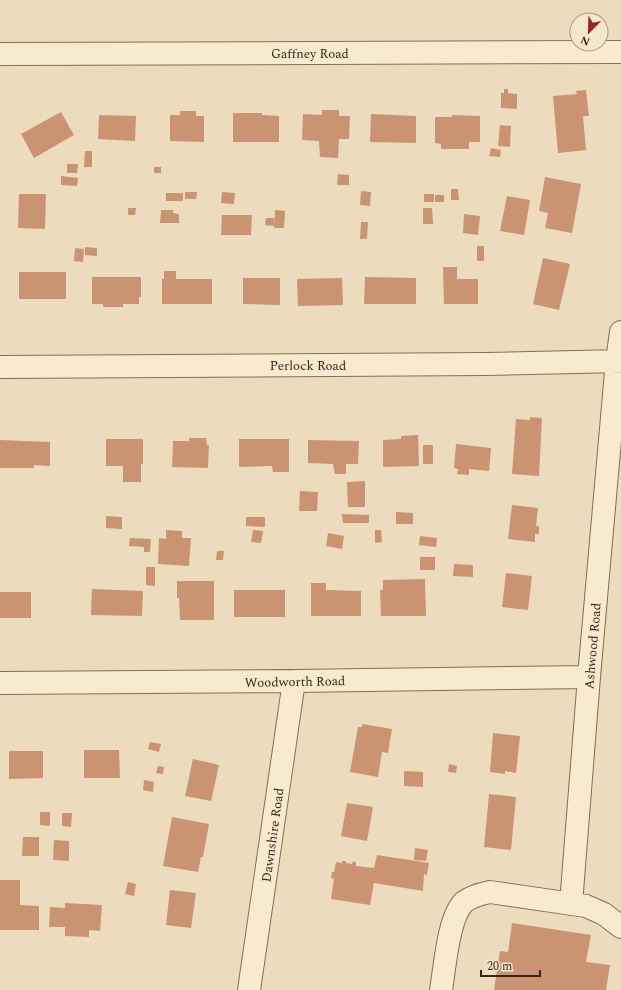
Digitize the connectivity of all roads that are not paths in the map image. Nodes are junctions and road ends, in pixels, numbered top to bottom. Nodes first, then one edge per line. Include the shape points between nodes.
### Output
1 (621, 52) edge
2 (0, 54) edge
3 (621, 332) edge
4 (619, 361) edge
5 (0, 367) edge
6 (589, 677) junction
7 (294, 681) junction
8 (0, 683) edge
9 (571, 904) junction
10 (621, 927) edge
11 (249, 990) edge
12 (441, 990) edge

1 - 2 street, Gaffney Road
3 - 4 street, Ashwood Road
4 - 5 street, Perlock Road
4 - 6 street, Ashwood Road
6 - 7 street, Woodworth Road
6 - 9 street, Ashwood Road
7 - 8 street, Woodworth Road
7 - 11 street, Dawnshire Road
9 - 10 street via 586,906 604,914
9 - 12 street via 490,892 476,895 465,902 456,913 452,926

